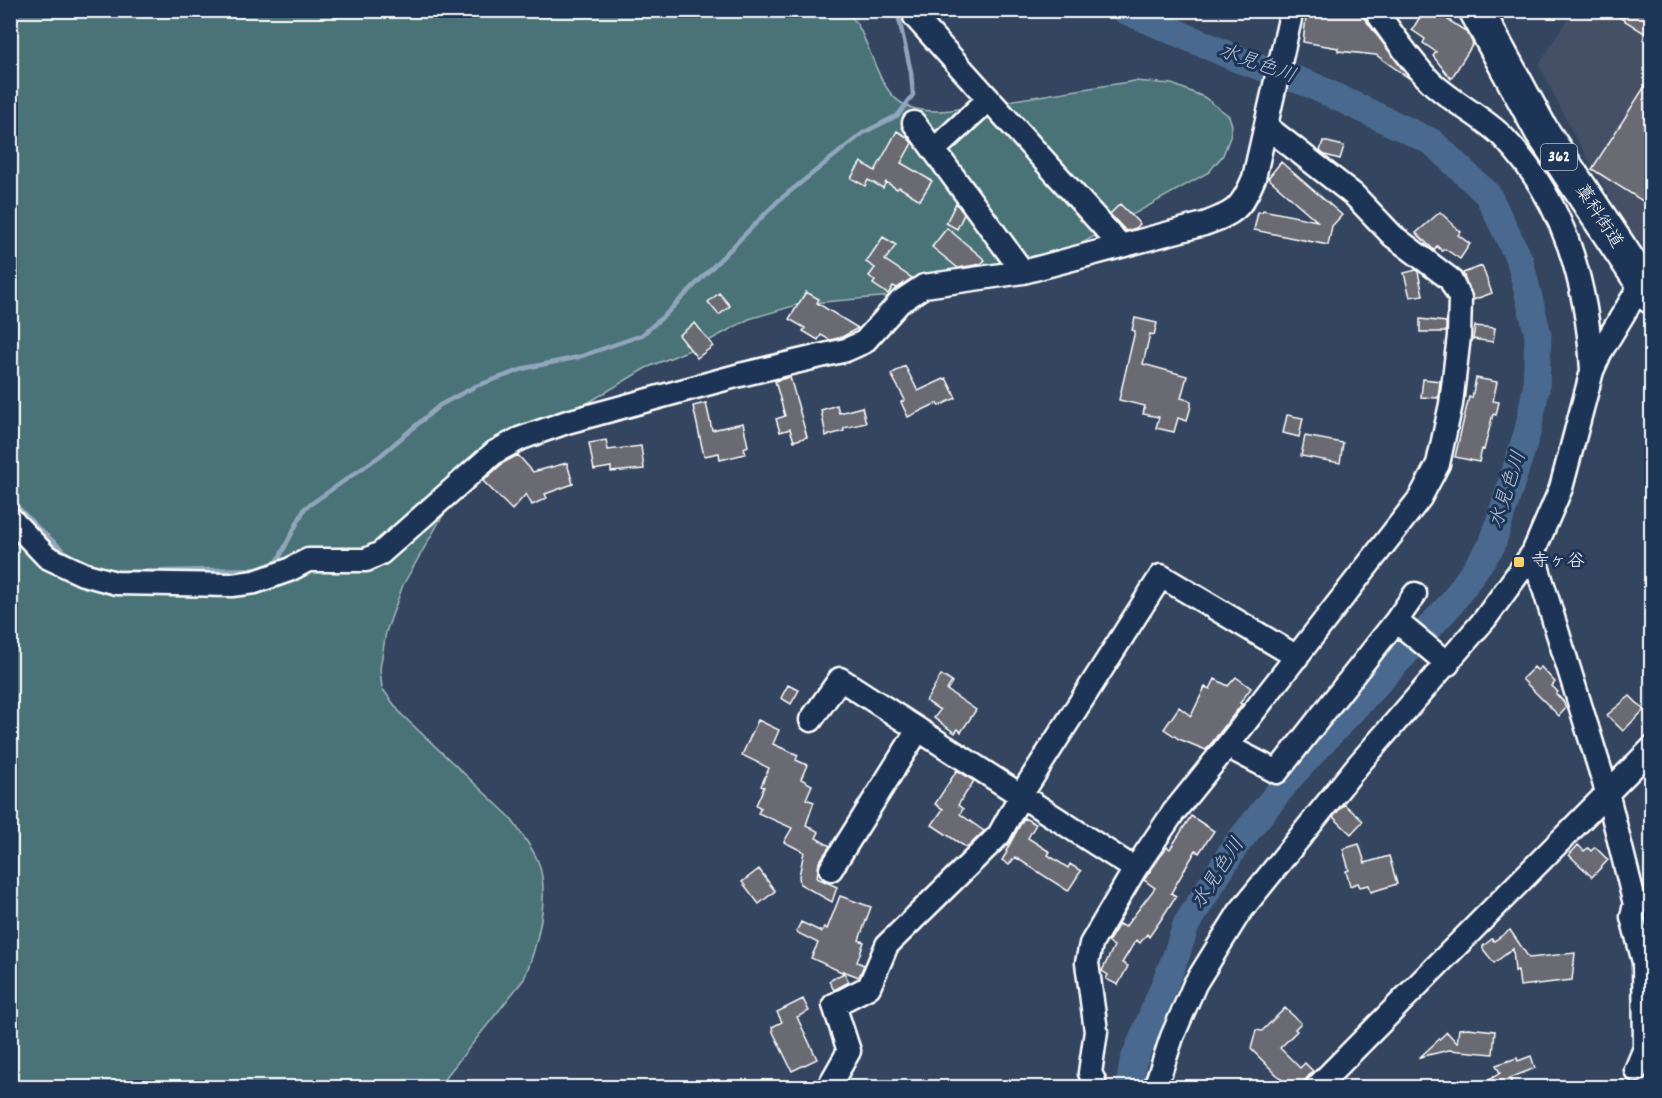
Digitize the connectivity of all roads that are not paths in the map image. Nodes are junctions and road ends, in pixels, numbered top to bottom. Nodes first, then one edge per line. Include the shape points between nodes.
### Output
1 (1292, 10) edge
2 (1375, 10) edge
3 (1476, 10) edge
4 (915, 17) dead end
5 (988, 99) junction
6 (1268, 118) junction
7 (914, 123) dead end
8 (934, 150) junction
9 (1121, 246) junction
10 (1023, 272) junction
11 (1648, 283) edge
12 (1592, 371) junction
13 (10, 518) edge
14 (1533, 553) junction
15 (1415, 594) dead end
16 (1396, 621) junction
17 (1297, 657) junction
18 (1442, 659) junction
19 (811, 720) dead end
20 (918, 730) junction
21 (1227, 746) junction
22 (1652, 748) edge
23 (1607, 792) junction
24 (1022, 795) junction
25 (831, 868) dead end
26 (1135, 869) junction
27 (1635, 904) junction
28 (1652, 957) edge
29 (1636, 1070) dead end
30 (1089, 1083) edge
31 (828, 1088) edge
32 (1155, 1088) edge
33 (1316, 1088) edge

1 - 6 street
2 - 12 street via 1431,81 1502,137 1548,198 1581,283 1590,327
3 - 11 highway, 藁科街道 / 362 via 1541,129
4 - 5 street
5 - 8 street
5 - 9 street
6 - 9 street via 1248,193 1228,216
6 - 17 street via 1354,195 1393,236 1450,279 1460,298 1450,404 1438,464 1420,498
7 - 8 street
8 - 10 street
9 - 10 street
10 - 13 street via 924,285 900,302 864,342 846,350 578,419 519,439 495,452 381,553 366,560 308,560 255,582 232,585 116,583 83,574 47,557
11 - 12 street via 1601,351
12 - 14 street via 1561,488
14 - 18 street via 1485,620
14 - 23 street
15 - 16 street
16 - 18 street
16 - 21 street via 1277,772
17 - 21 street
17 - 24 street via 1161,576
18 - 32 street via 1239,913 1196,984
19 - 20 street via 840,679
20 - 24 street
20 - 25 street
21 - 26 street via 1173,813
22 - 23 street
23 - 27 street
23 - 33 street
24 - 26 street
24 - 31 street via 999,835 887,945 869,987 834,1005 849,1051
26 - 30 street via 1091,944 1087,963 1096,1031
27 - 28 street
27 - 29 street via 1632,917 1644,962 1645,1048

